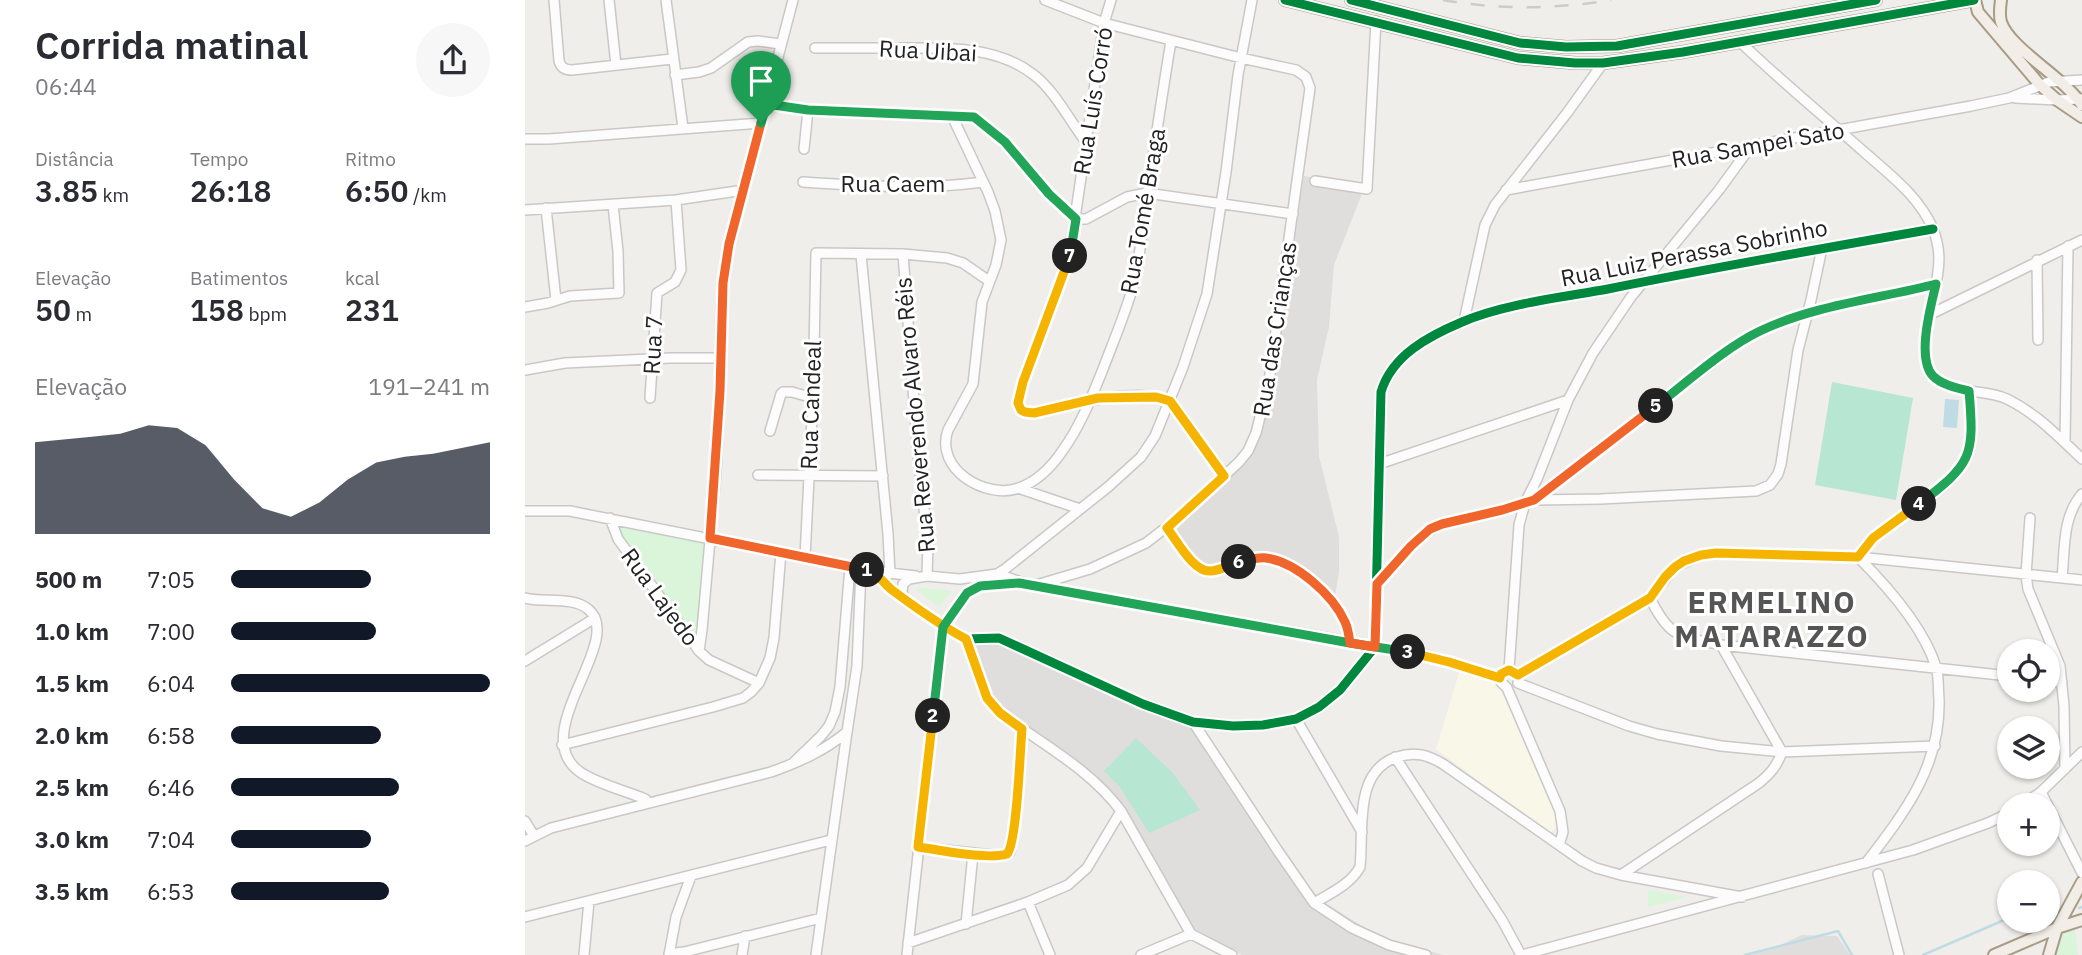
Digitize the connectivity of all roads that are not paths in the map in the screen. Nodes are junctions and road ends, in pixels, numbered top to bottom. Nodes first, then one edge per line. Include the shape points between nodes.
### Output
1 (554, 0) edge
2 (609, 0) edge
3 (666, 0) edge
4 (793, 0) edge
5 (1045, 0) edge
6 (1111, 0) edge
7 (1252, 0) edge
8 (1285, 0) edge
9 (1351, 0) edge
10 (1876, 0) edge
11 (1889, 0) edge
12 (1974, 0) edge
13 (2001, 0) edge
14 (1892, 14) junction
15 (1376, 21) junction
16 (1104, 23) junction
17 (1171, 41) junction
18 (1739, 41) junction
19 (781, 44) junction
20 (815, 48) dead end
21 (1241, 58) junction
22 (672, 59) junction
23 (1603, 63) junction
24 (616, 65) junction
25 (675, 75) junction
26 (2059, 80) junction
27 (2082, 80) edge
28 (2040, 85) junction
29 (2009, 98) junction
30 (2057, 100) junction
31 (2081, 101) edge
32 (767, 104) junction
33 (808, 110) junction
34 (952, 116) junction
35 (974, 117) junction
36 (2082, 117) edge
37 (761, 123) junction
38 (683, 128) junction
39 (960, 130) junction
40 (1839, 130) junction
41 (525, 139) edge
42 (1086, 142) junction
43 (1751, 146) junction
44 (804, 149) dead end
45 (1315, 181) dead end
46 (803, 182) dead end
47 (983, 182) junction
48 (744, 190) junction
49 (1506, 190) junction
50 (1147, 193) junction
51 (676, 200) junction
52 (1221, 203) junction
53 (613, 205) junction
54 (545, 208) junction
55 (525, 210) edge
56 (1293, 214) junction
57 (1076, 219) junction
58 (1933, 229) junction
59 (2082, 240) edge
60 (2068, 246) junction
61 (1822, 248) junction
62 (903, 254) junction
63 (861, 255) junction
64 (2038, 261) junction
65 (989, 281) junction
66 (1645, 281) junction
67 (1936, 284) junction
68 (556, 300) junction
69 (525, 307) edge
70 (1808, 313) junction
71 (1929, 315) junction
72 (1464, 321) junction
73 (2038, 340) dead end
74 (721, 358) junction
75 (652, 359) junction
76 (525, 370) edge
77 (1969, 391) junction
78 (650, 398) dead end
79 (813, 398) junction
80 (1090, 400) junction
81 (1568, 400) junction
82 (1170, 401) junction
83 (770, 431) dead end
84 (2065, 442) junction
85 (2082, 458) edge
86 (1378, 464) junction
87 (758, 475) dead end
88 (808, 476) junction
89 (1224, 476) junction
90 (883, 477) junction
91 (1018, 488) junction
92 (2082, 494) edge
93 (1530, 501) junction
94 (1080, 509) junction
95 (525, 511) edge
96 (610, 518) junction
97 (2031, 518) dead end
98 (1167, 528) junction
99 (710, 538) junction
100 (781, 552) junction
101 (804, 557) junction
102 (1858, 557) junction
103 (850, 567) junction
104 (861, 569) junction
105 (872, 571) junction
106 (890, 573) junction
107 (997, 574) junction
108 (2026, 575) junction
109 (927, 576) junction
110 (2063, 578) junction
111 (960, 579) junction
112 (2082, 580) edge
113 (1019, 583) junction
114 (1377, 584) junction
115 (980, 586) junction
116 (1033, 586) junction
117 (967, 593) junction
118 (525, 597) edge
119 (1650, 598) junction
120 (905, 599) junction
121 (595, 618) junction
122 (943, 627) junction
123 (966, 639) junction
124 (1350, 643) junction
125 (1721, 645) junction
126 (1375, 647) junction
127 (699, 651) junction
128 (527, 656) edge
129 (1937, 669) junction
130 (1997, 675) edge
131 (1515, 676) junction
132 (1500, 678) junction
133 (2062, 682) joint
134 (759, 683) junction
135 (1507, 688) junction
136 (1296, 719) junction
137 (1193, 722) junction
138 (1022, 729) junction
139 (847, 732) junction
140 (821, 736) junction
141 (831, 744) junction
142 (562, 745) junction
143 (1935, 746) junction
144 (843, 751) junction
145 (2082, 751) edge
146 (1782, 752) junction
147 (1395, 757) junction
148 (793, 763) junction
149 (2065, 769) junction
150 (2041, 792) joint
151 (649, 803) junction
152 (1121, 811) junction
153 (1997, 819) edge
154 (525, 821) edge
155 (1362, 832) junction
156 (534, 835) junction
157 (831, 840) junction
158 (525, 841) edge
159 (1559, 845) junction
160 (918, 847) junction
161 (973, 854) junction
162 (1867, 863) junction
163 (2082, 873) edge
164 (1878, 874) dead end
165 (1621, 875) junction
166 (691, 876) junction
167 (2082, 882) edge
168 (1742, 897) junction
169 (589, 901) junction
170 (1028, 902) junction
171 (1314, 903) junction
172 (525, 917) edge
173 (821, 918) junction
174 (2082, 920) edge
175 (2060, 922) edge
176 (966, 924) junction
177 (2060, 927) edge
178 (2045, 933) edge
179 (2056, 933) edge
180 (1191, 934) junction
181 (745, 936) junction
182 (908, 943) junction
183 (584, 955) edge
184 (669, 955) edge
185 (742, 955) edge
186 (816, 955) edge
187 (907, 955) edge
188 (1050, 955) edge
189 (1140, 955) edge
190 (1232, 955) edge
191 (1426, 955) edge
192 (1522, 955) edge
193 (1899, 955) edge
194 (1994, 955) edge
195 (2049, 955) edge

1 - 24 street via 562,67
2 - 24 street
3 - 22 street
4 - 19 street
5 - 16 street
6 - 16 street, Rua Luís Corró
7 - 21 street
8 - 15 main road
9 - 10 main road via 1520,43 1589,48
11 - 14 main road
12 - 14 main road
12 - 28 main road via 1978,12
13 - 26 main road via 2000,19 2005,29
14 - 18 main road
15 - 23 main road via 1518,58
15 - 45 street via 1367,189
16 - 17 street
16 - 42 street, Rua Luís Corró
17 - 21 street
17 - 50 street, Rua Tomé Braga
18 - 23 main road
18 - 40 street
19 - 25 street via 748,42 711,68
19 - 32 street
20 - 42 street, Rua Uibai via 937,48 1006,59 1036,76
21 - 52 street
21 - 56 street, Rua das Crianças via 1296,70 1309,80
22 - 24 street
22 - 25 street
23 - 49 street
25 - 38 street
26 - 27 street, Rua Sampei Sato
26 - 28 street, Rua Sampei Sato
26 - 31 main road
28 - 29 street, Rua Sampei Sato
28 - 30 main road
29 - 30 street, Rua Sampei Sato
29 - 40 street, Rua Sampei Sato
30 - 31 street, Rua Sampei Sato
30 - 36 main road
32 - 33 street
32 - 37 street
33 - 34 street
33 - 44 street
34 - 35 street
34 - 39 street
35 - 39 street
35 - 57 street via 1005,142
37 - 38 street
37 - 48 street
38 - 41 street
39 - 47 street
40 - 43 street, Rua Sampei Sato
40 - 58 street via 1911,195
42 - 57 street, Rua Luís Corró
43 - 49 street, Rua Sampei Sato
43 - 66 street
46 - 47 street, Rua Caem via 903,186
47 - 65 street via 1001,240
48 - 51 street
48 - 74 street via 723,283
49 - 72 street via 1485,225
50 - 52 street
50 - 57 street
50 - 80 street, Rua Tomé Braga via 1134,282
51 - 53 street
51 - 75 street, Rua 7 via 681,270 675,282 657,293
52 - 56 street
52 - 82 street via 1207,294
53 - 54 street
53 - 68 street via 619,293
54 - 55 street
54 - 68 street
56 - 89 street, Rua das Crianças via 1264,407 1248,451
57 - 80 street, Rua Luís Corró via 1067,267 1018,403 1021,410 1034,413
58 - 61 street, Rua Luiz Perassa Sobrinho
58 - 67 street via 1938,256
59 - 60 street
60 - 64 street
60 - 84 street
61 - 66 street, Rua Luiz Perassa Sobrinho
61 - 70 street
62 - 63 street
62 - 65 street via 956,260
62 - 109 street, Rua Reverendo Alvaro Réis
63 - 79 street, Rua Candeal via 816,253
63 - 90 street
64 - 71 street
64 - 73 street
65 - 91 street via 982,302 973,384 945,444 953,464 967,480 990,489
66 - 72 street, Rua Luiz Perassa Sobrinho
66 - 81 street via 1593,353
67 - 70 street
67 - 71 street
68 - 69 street
70 - 93 street via 1738,343
70 - 93 street via 1781,464 1766,489
71 - 77 street via 1929,370 1940,382
72 - 86 street, Rua Luiz Perassa Sobrinho via 1418,345 1397,362 1384,381
74 - 75 street
74 - 99 street
75 - 76 street via 565,363
75 - 78 street, Rua 7
77 - 84 street via 2004,397
77 - 102 street via 1970,447 1962,466 1947,483 1873,538
79 - 83 street via 783,392
79 - 88 street, Rua Candeal
80 - 82 street via 1156,397
80 - 91 street, Rua Tomé Braga via 1054,462
81 - 86 street
81 - 93 street
82 - 89 street
82 - 94 street via 1141,457
84 - 85 street
86 - 114 street, Rua Luiz Perassa Sobrinho
87 - 88 street
88 - 90 street
88 - 101 street, Rua Candeal
89 - 98 street, Rua das Crianças
90 - 106 street
91 - 94 street
92 - 110 street via 2068,518
93 - 114 street via 1430,529
93 - 131 street via 1517,537
94 - 107 street
95 - 96 street via 570,510
96 - 99 street
96 - 127 street, Rua Lajedo via 618,538
97 - 108 street
98 - 116 street, Rua das Crianças via 1108,562
98 - 124 street via 1193,564 1206,571 1266,558 1299,572 1339,612
99 - 100 street
99 - 127 street
100 - 101 street
100 - 134 street via 771,658
101 - 103 street
102 - 108 street
102 - 119 street via 1701,555 1675,567
102 - 129 street via 1905,612
103 - 104 street
103 - 140 street via 840,687 835,712
104 - 105 street
104 - 139 street via 857,666
105 - 106 street
105 - 120 street
106 - 109 street
107 - 111 street
107 - 113 street
107 - 115 street
108 - 110 street
108 - 133 street
109 - 111 street
109 - 120 street via 905,581
110 - 112 street
111 - 117 street via 967,583
113 - 115 street
113 - 116 street
114 - 126 street, Rua Luiz Perassa Sobrinho
115 - 117 street
116 - 124 street
117 - 122 street
118 - 121 street via 578,604
119 - 125 street via 1671,630
119 - 131 street
120 - 122 street
121 - 128 street
121 - 142 street via 597,642 566,714
122 - 123 street
122 - 160 street
123 - 137 street via 999,638
123 - 138 street via 987,698
124 - 126 street
125 - 129 street
125 - 146 street
126 - 132 street via 1426,655
126 - 136 street via 1340,690
127 - 134 street, Rua Lajedo
129 - 130 street
129 - 143 street
131 - 132 street via 1501,674
131 - 135 street
131 - 146 street via 1657,734
132 - 135 street
133 - 149 street
134 - 142 street via 743,698
135 - 159 street via 1560,811 1563,832
136 - 137 street via 1233,726
136 - 155 street
137 - 171 street
138 - 152 street via 1099,785
138 - 161 street via 1012,848 1004,856
139 - 141 street
139 - 144 street
140 - 141 street
140 - 148 street
141 - 144 street
141 - 148 street
142 - 151 street via 579,772
143 - 146 street
143 - 162 street via 1916,793
144 - 157 street
145 - 149 street
146 - 165 street via 1759,783
147 - 155 street via 1372,775
147 - 159 street via 1419,754 1436,760
147 - 192 street
148 - 151 street
149 - 150 street
150 - 163 street
151 - 156 street
152 - 170 street via 1098,853 1077,878
152 - 180 street
153 - 162 street
154 - 156 street
155 - 171 street via 1356,874
156 - 158 street
157 - 166 street
157 - 173 street
159 - 165 street via 1596,868
160 - 161 street
160 - 182 street
161 - 176 street
162 - 168 street
164 - 193 street
165 - 168 street
166 - 169 street
166 - 184 street
167 - 175 main road
168 - 192 street
169 - 172 street
169 - 183 street
170 - 176 street
170 - 188 street
171 - 191 street via 1352,929
173 - 181 street
173 - 186 street
174 - 177 main road
176 - 182 street
178 - 194 main road
179 - 195 main road
180 - 189 street
180 - 190 street
181 - 184 street
181 - 185 street
182 - 187 street

